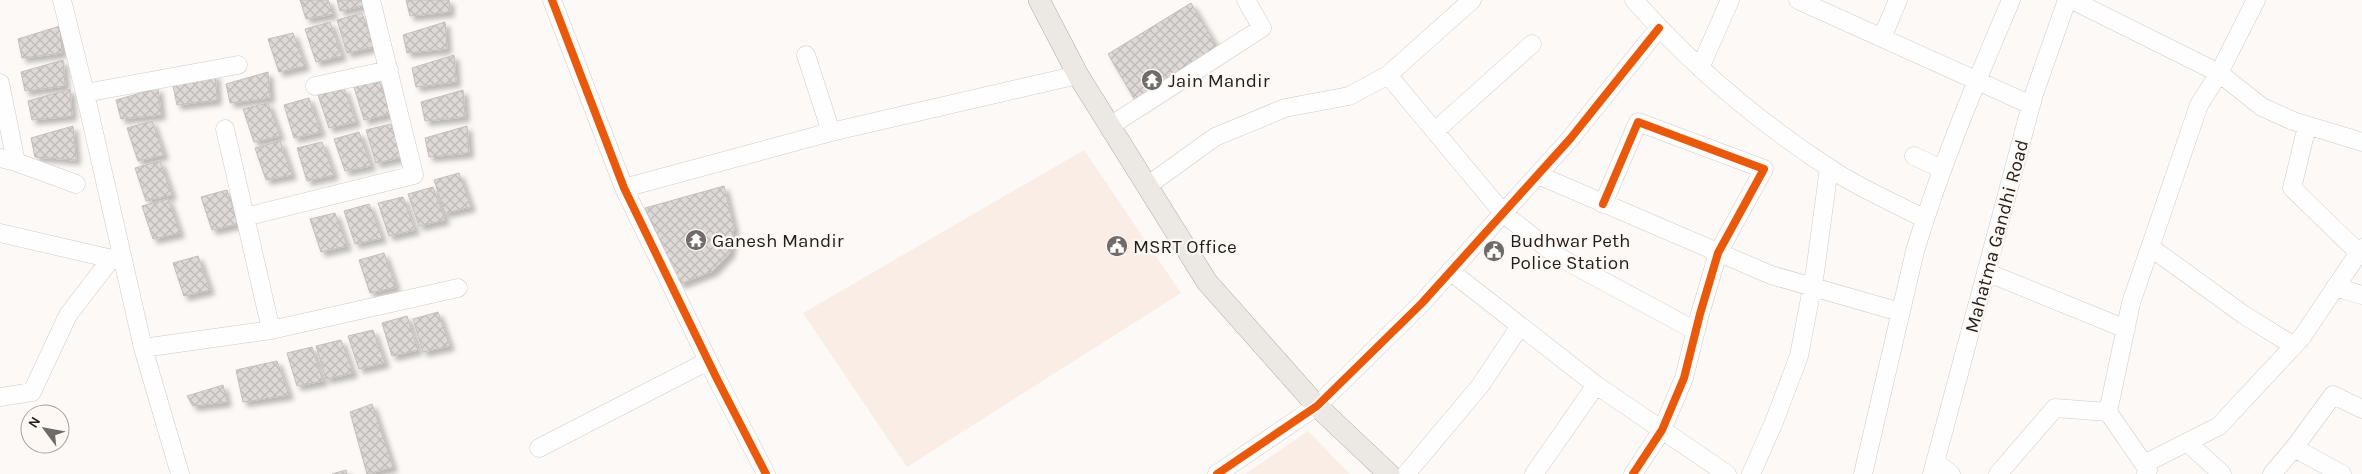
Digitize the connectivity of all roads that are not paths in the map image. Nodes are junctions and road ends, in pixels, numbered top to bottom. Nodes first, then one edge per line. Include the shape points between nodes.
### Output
1 (62, 0) edge
2 (372, 0) edge
3 (552, 0) edge
4 (1039, 0) edge
5 (1246, 0) edge
6 (1472, 0) edge
7 (1634, 0) edge
8 (1730, 0) edge
9 (1898, 0) edge
10 (2011, 0) edge
11 (2066, 0) edge
12 (2072, 0) edge
13 (2256, 0) edge
14 (1801, 1) edge
15 (1659, 28) junction
16 (1882, 38) junction
17 (1532, 44) dead end
18 (806, 55) dead end
19 (238, 65) dead end
20 (1700, 68) junction
21 (389, 70) junction
22 (2219, 73) junction
23 (1078, 75) junction
24 (1388, 76) junction
25 (1977, 80) junction
26 (0, 83) edge
27 (316, 86) dead end
28 (85, 93) junction
29 (2032, 104) junction
30 (1110, 126) junction
31 (2307, 126) junction
32 (224, 129) dead end
33 (1435, 131) junction
34 (831, 132) junction
35 (2362, 142) edge
36 (1914, 156) dead end
37 (8, 160) edge
38 (1830, 168) junction
39 (1942, 169) junction
40 (1538, 175) junction
41 (76, 184) dead end
42 (1147, 186) junction
43 (624, 188) junction
44 (1603, 204) junction
45 (1503, 213) junction
46 (244, 217) junction
47 (1925, 219) junction
48 (0, 233) edge
49 (2150, 247) junction
50 (2360, 250) edge
51 (1718, 254) junction
52 (117, 260) junction
53 (1450, 271) junction
54 (1986, 272) junction
55 (1812, 287) junction
56 (2335, 287) junction
57 (458, 288) dead end
58 (2362, 295) edge
59 (1900, 312) junction
60 (1520, 326) junction
61 (2126, 329) junction
62 (271, 330) junction
63 (1696, 331) junction
64 (2294, 346) junction
65 (143, 348) junction
66 (708, 361) junction
67 (1596, 385) junction
68 (0, 397) edge
69 (1317, 406) junction
70 (2362, 409) edge
71 (2108, 412) junction
72 (1662, 430) junction
73 (2188, 442) junction
74 (540, 448) dead end
75 (2294, 448) junction
76 (1934, 468) edge
77 (2145, 469) edge
78 (180, 474) edge
79 (766, 474) edge
80 (1217, 474) edge
81 (1389, 474) edge
82 (1406, 474) edge
83 (1534, 474) edge
84 (1634, 474) edge
85 (1727, 474) edge
86 (1750, 474) edge
87 (1863, 474) edge
88 (1950, 474) edge
89 (1998, 474) edge
90 (2222, 474) edge
91 (2272, 474) edge
92 (2342, 474) edge

1 - 28 street
2 - 21 street
3 - 43 street
4 - 23 main road
5 - 30 street via 1262,28
6 - 24 street
7 - 15 street
8 - 20 street
9 - 16 street
10 - 25 street
11 - 29 street, Mahatma Gandhi Road
12 - 22 street
13 - 22 street
14 - 16 street
15 - 20 street
15 - 40 street
16 - 25 street
17 - 33 street
18 - 34 street
19 - 28 street
20 - 38 street via 1760,119
21 - 27 street
21 - 46 street via 414,174
22 - 31 street via 2262,107
22 - 49 street via 2199,105
23 - 30 main road
23 - 34 street
24 - 33 street
24 - 42 street via 1349,96 1285,108 1215,137
25 - 29 street
25 - 39 street
26 - 37 street
28 - 52 street
29 - 54 street, Mahatma Gandhi Road
30 - 42 main road
31 - 35 street
31 - 50 street via 2292,188
32 - 46 street
33 - 45 street
34 - 43 street
36 - 39 street
37 - 41 street
38 - 47 street
38 - 55 street
39 - 47 street
40 - 44 street
40 - 45 street
42 - 69 main road via 1207,282
43 - 66 street
44 - 51 street
44 - 51 street via 1638,122 1764,168
45 - 53 street
45 - 63 street via 1557,256
46 - 62 street
47 - 59 street
48 - 52 street
49 - 61 street via 2131,303
49 - 64 street
50 - 56 street
51 - 55 street
51 - 63 street
52 - 65 street
52 - 68 street via 68,315 32,392
53 - 60 street
53 - 69 street via 1422,303
54 - 61 street
54 - 76 street, Mahatma Gandhi Road
55 - 59 street
55 - 86 street via 1799,356
56 - 58 street
56 - 64 street
57 - 62 street
59 - 87 street
60 - 67 street
60 - 82 street via 1480,386
61 - 71 street
62 - 65 street
63 - 72 street via 1684,378
64 - 73 street via 2219,426
65 - 78 street
66 - 74 street
66 - 79 street
67 - 72 street
67 - 83 street
69 - 80 street
69 - 81 main road
70 - 75 street via 2333,395
71 - 77 street
71 - 89 street via 2055,408
72 - 84 street
72 - 85 street
73 - 77 street
73 - 90 street
75 - 91 street
75 - 92 street
76 - 88 street

